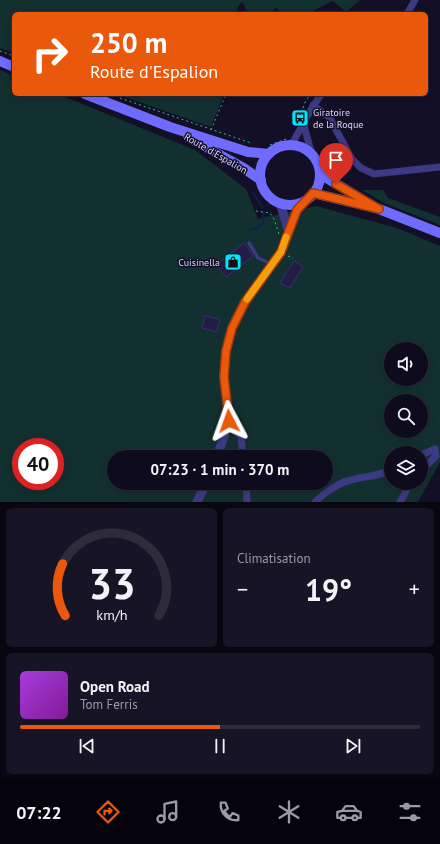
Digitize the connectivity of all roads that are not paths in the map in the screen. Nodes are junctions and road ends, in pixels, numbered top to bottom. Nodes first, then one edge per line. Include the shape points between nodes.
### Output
1 (415, 0) edge
2 (408, 12) edge
3 (0, 61) edge
4 (12, 66) edge
5 (90, 96) edge
6 (320, 96) edge
7 (313, 105) junction
8 (304, 126) junction
9 (170, 127) junction
10 (290, 141) junction
11 (270, 149) junction
12 (312, 155) junction
13 (440, 167) edge
14 (320, 174) junction
15 (261, 180) junction
16 (310, 197) junction
17 (280, 203) junction
18 (379, 209) junction
19 (288, 230) junction
20 (440, 233) edge
21 (249, 242) dead end
22 (273, 264) junction
23 (229, 421) junction
24 (219, 450) edge
25 (242, 450) edge
26 (428, 452) edge
27 (428, 464) edge
28 (384, 474) edge
29 (203, 490) edge
30 (246, 490) edge
31 (407, 490) edge
32 (197, 502) edge
33 (247, 502) edge
34 (315, 502) edge
35 (400, 502) edge

1 - 2 street
3 - 4 main road
5 - 9 main road, Route d'Espalion
6 - 7 street
7 - 8 street
7 - 13 street via 330,117 352,158 361,168 374,174
8 - 10 street
8 - 12 street
9 - 11 main road, Route d'Espalion via 210,134 248,152
9 - 15 main road, Route d'Espalion
10 - 11 main road
10 - 12 main road
11 - 15 main road via 263,163
12 - 14 main road
14 - 16 main road via 318,184
14 - 18 main road
15 - 17 main road via 267,194
16 - 17 main road via 296,204
16 - 18 main road
16 - 19 street via 297,210
17 - 19 street
18 - 20 main road
19 - 22 street via 285,243
21 - 22 lane via 258,258
22 - 23 street via 245,302 232,328 226,351 224,377
23 - 24 street
23 - 25 street via 241,436
26 - 27 street via 434,449 436,456
28 - 34 street via 354,479 330,488
29 - 32 street
30 - 33 street
31 - 35 street

